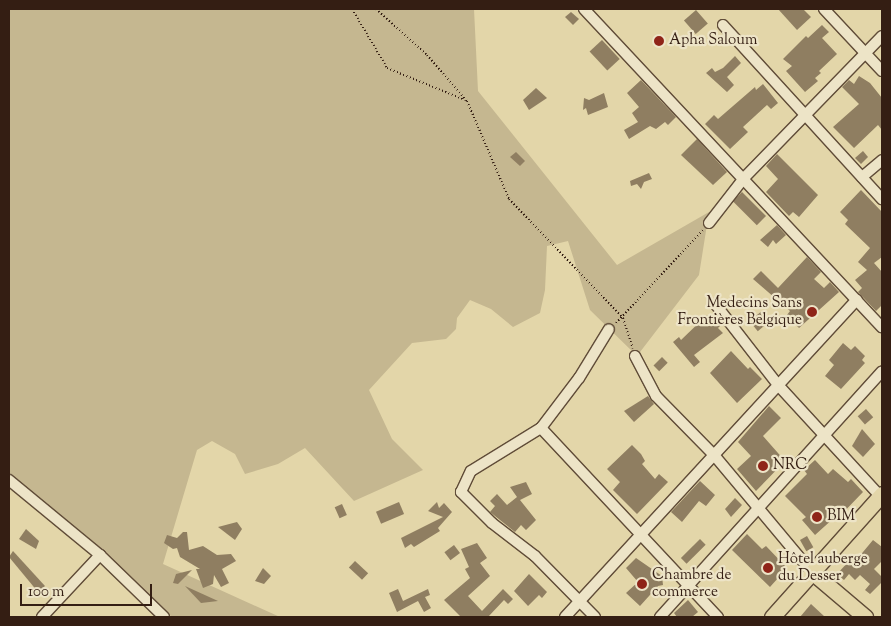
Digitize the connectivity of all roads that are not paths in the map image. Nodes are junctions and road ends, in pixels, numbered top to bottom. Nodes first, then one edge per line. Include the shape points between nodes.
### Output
1 (584, 9) edge
2 (824, 9) edge
3 (723, 25) dead end
4 (882, 36) edge
5 (865, 53) junction
6 (882, 71) edge
7 (806, 114) junction
8 (882, 160) edge
9 (862, 177) junction
10 (744, 178) junction
11 (882, 199) edge
12 (709, 222) road end
13 (857, 300) junction
14 (716, 305) dead end
15 (881, 323) edge
16 (609, 329) road end
17 (635, 356) road end
18 (882, 371) edge
19 (778, 385) junction
20 (541, 428) junction
21 (823, 436) junction
22 (714, 456) junction
23 (9, 480) edge
24 (881, 496) edge
25 (759, 507) junction
26 (641, 536) junction
27 (100, 555) junction
28 (812, 572) junction
29 (689, 586) junction
30 (580, 601) junction
31 (42, 617) edge
32 (164, 617) edge
33 (565, 617) edge
34 (595, 617) edge
35 (660, 617) edge
36 (718, 617) edge
37 (772, 617) edge
38 (865, 617) edge

1 - 10 street
2 - 5 street
3 - 7 street
4 - 5 street
5 - 6 street
5 - 7 street
7 - 9 street
7 - 10 street
8 - 9 street
9 - 11 street
10 - 12 street
10 - 13 street
13 - 15 street
13 - 19 street
14 - 19 street
16 - 20 street via 579,378
17 - 22 street via 656,396
18 - 21 street
19 - 21 street
19 - 22 street
20 - 26 street
20 - 30 street via 471,471 461,492 492,523 535,556
21 - 24 street
21 - 25 street
22 - 25 street
22 - 26 street
23 - 27 street
24 - 28 main road
25 - 28 street
25 - 29 street
26 - 29 street
26 - 30 street
27 - 31 street
27 - 32 street
28 - 37 main road
28 - 38 main road
29 - 35 street
29 - 36 street
30 - 33 street
30 - 34 street

